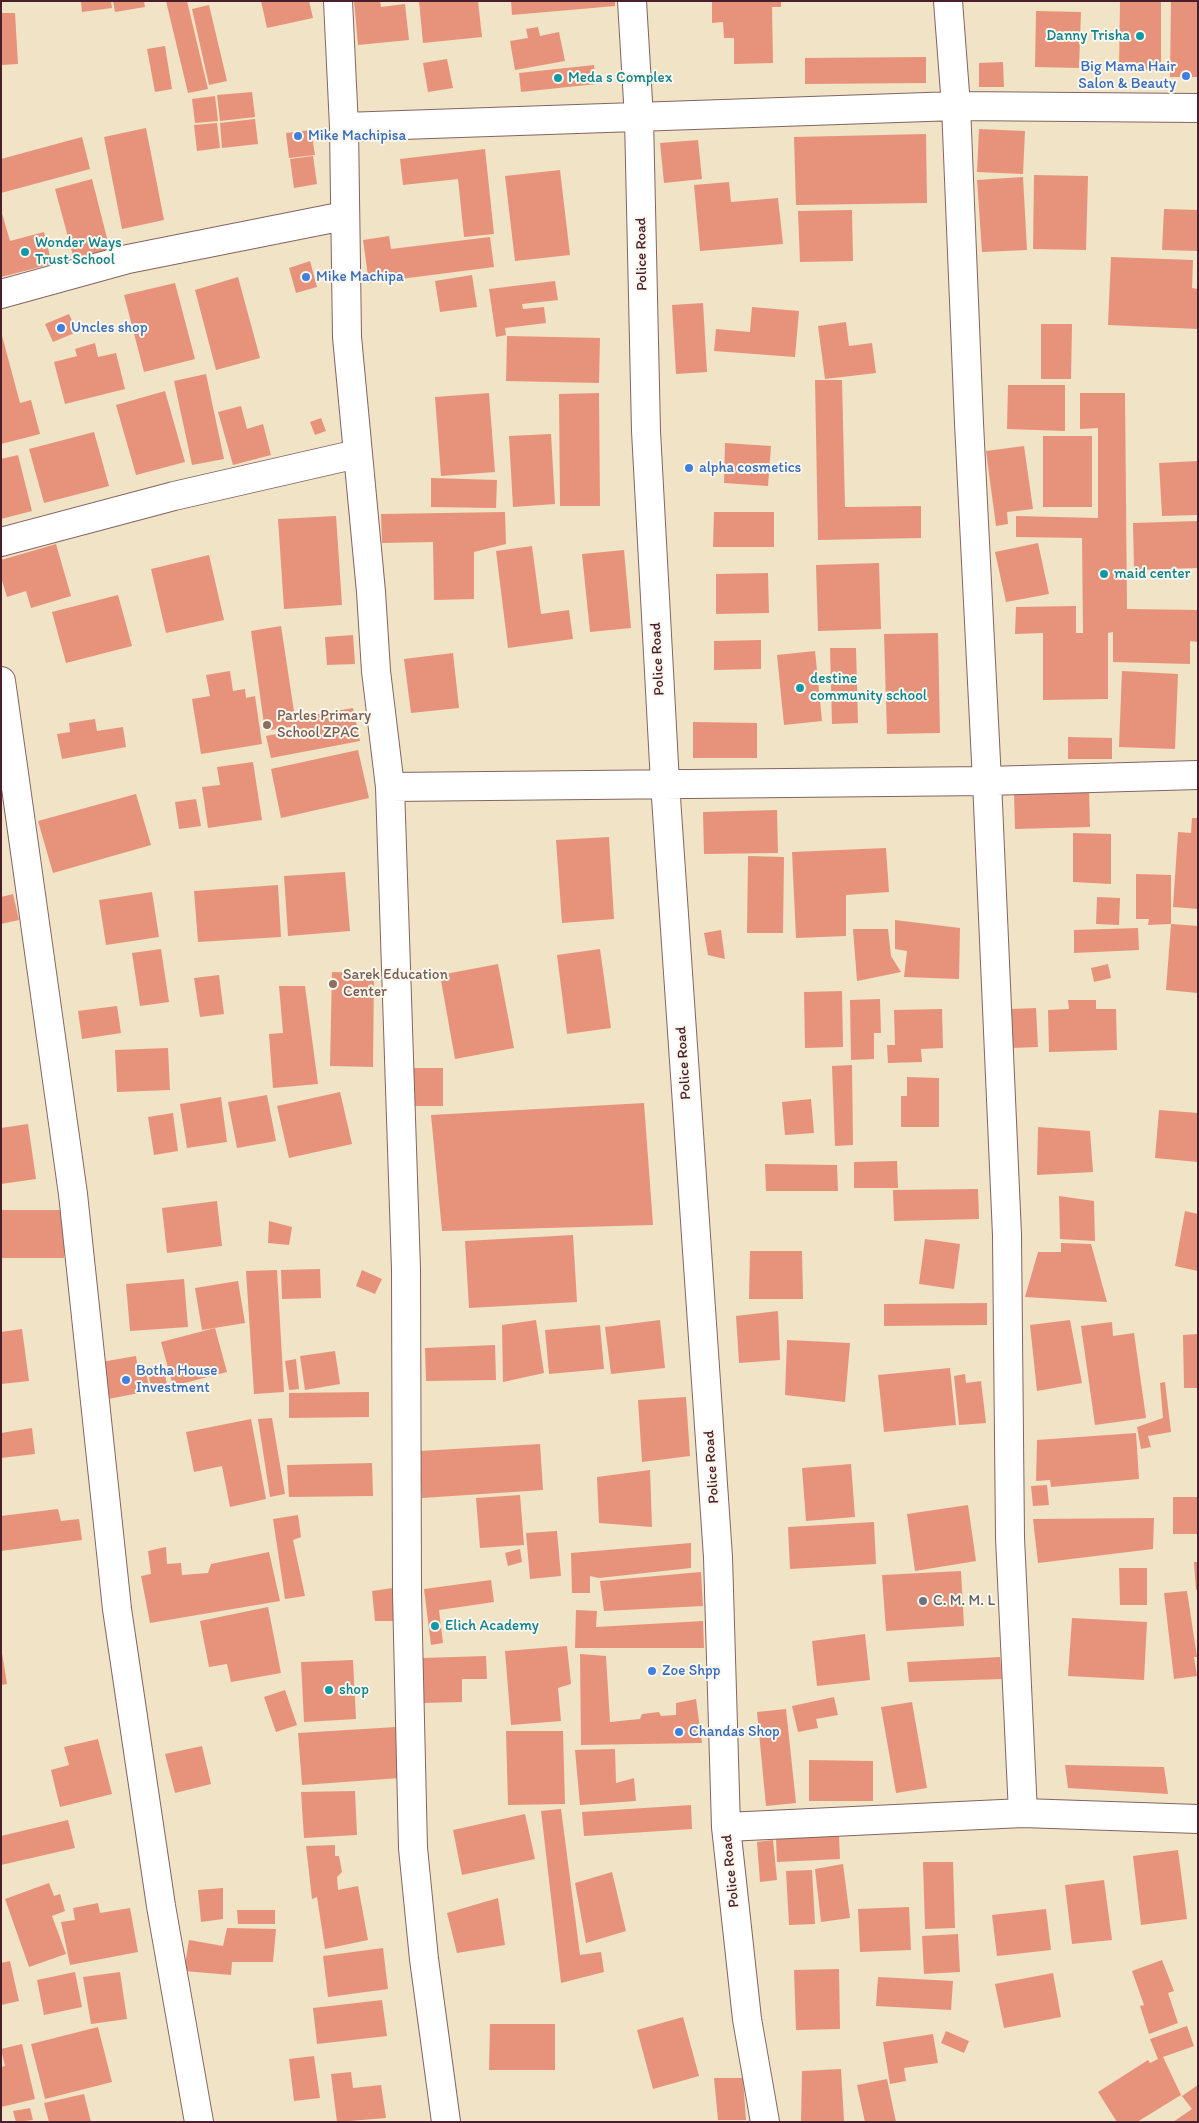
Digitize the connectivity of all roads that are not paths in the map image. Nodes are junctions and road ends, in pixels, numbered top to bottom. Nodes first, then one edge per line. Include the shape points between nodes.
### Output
1 (338, 1) edge
2 (632, 1) edge
3 (948, 1) edge
4 (956, 106) junction
5 (1198, 108) edge
6 (639, 118) junction
7 (344, 127) junction
8 (344, 216) junction
9 (1, 294) edge
10 (357, 454) junction
11 (1, 542) edge
12 (1, 681) edge
13 (1198, 774) edge
14 (987, 781) junction
15 (665, 783) junction
16 (390, 787) junction
17 (1023, 1813) junction
18 (1198, 1819) edge
19 (726, 1828) junction
20 (199, 2122) edge
21 (446, 2122) edge
22 (765, 2122) edge

1 - 7 street
2 - 6 street, Police Road
3 - 4 street
4 - 5 street
4 - 6 street
4 - 14 street
6 - 7 street
6 - 15 street, Police Road via 646,431
7 - 8 street
8 - 9 street via 128,259
8 - 10 street via 347,337
10 - 11 street via 174,496
10 - 16 street
12 - 20 street via 73,1194 117,1608 162,1906
13 - 14 street
14 - 15 street
14 - 17 street via 1006,1235 1010,1538
15 - 16 street
15 - 19 street, Police Road via 718,1556
16 - 21 street via 406,1269 407,1594 413,1848
17 - 18 street
17 - 19 street
19 - 22 street, Police Road via 747,2019

